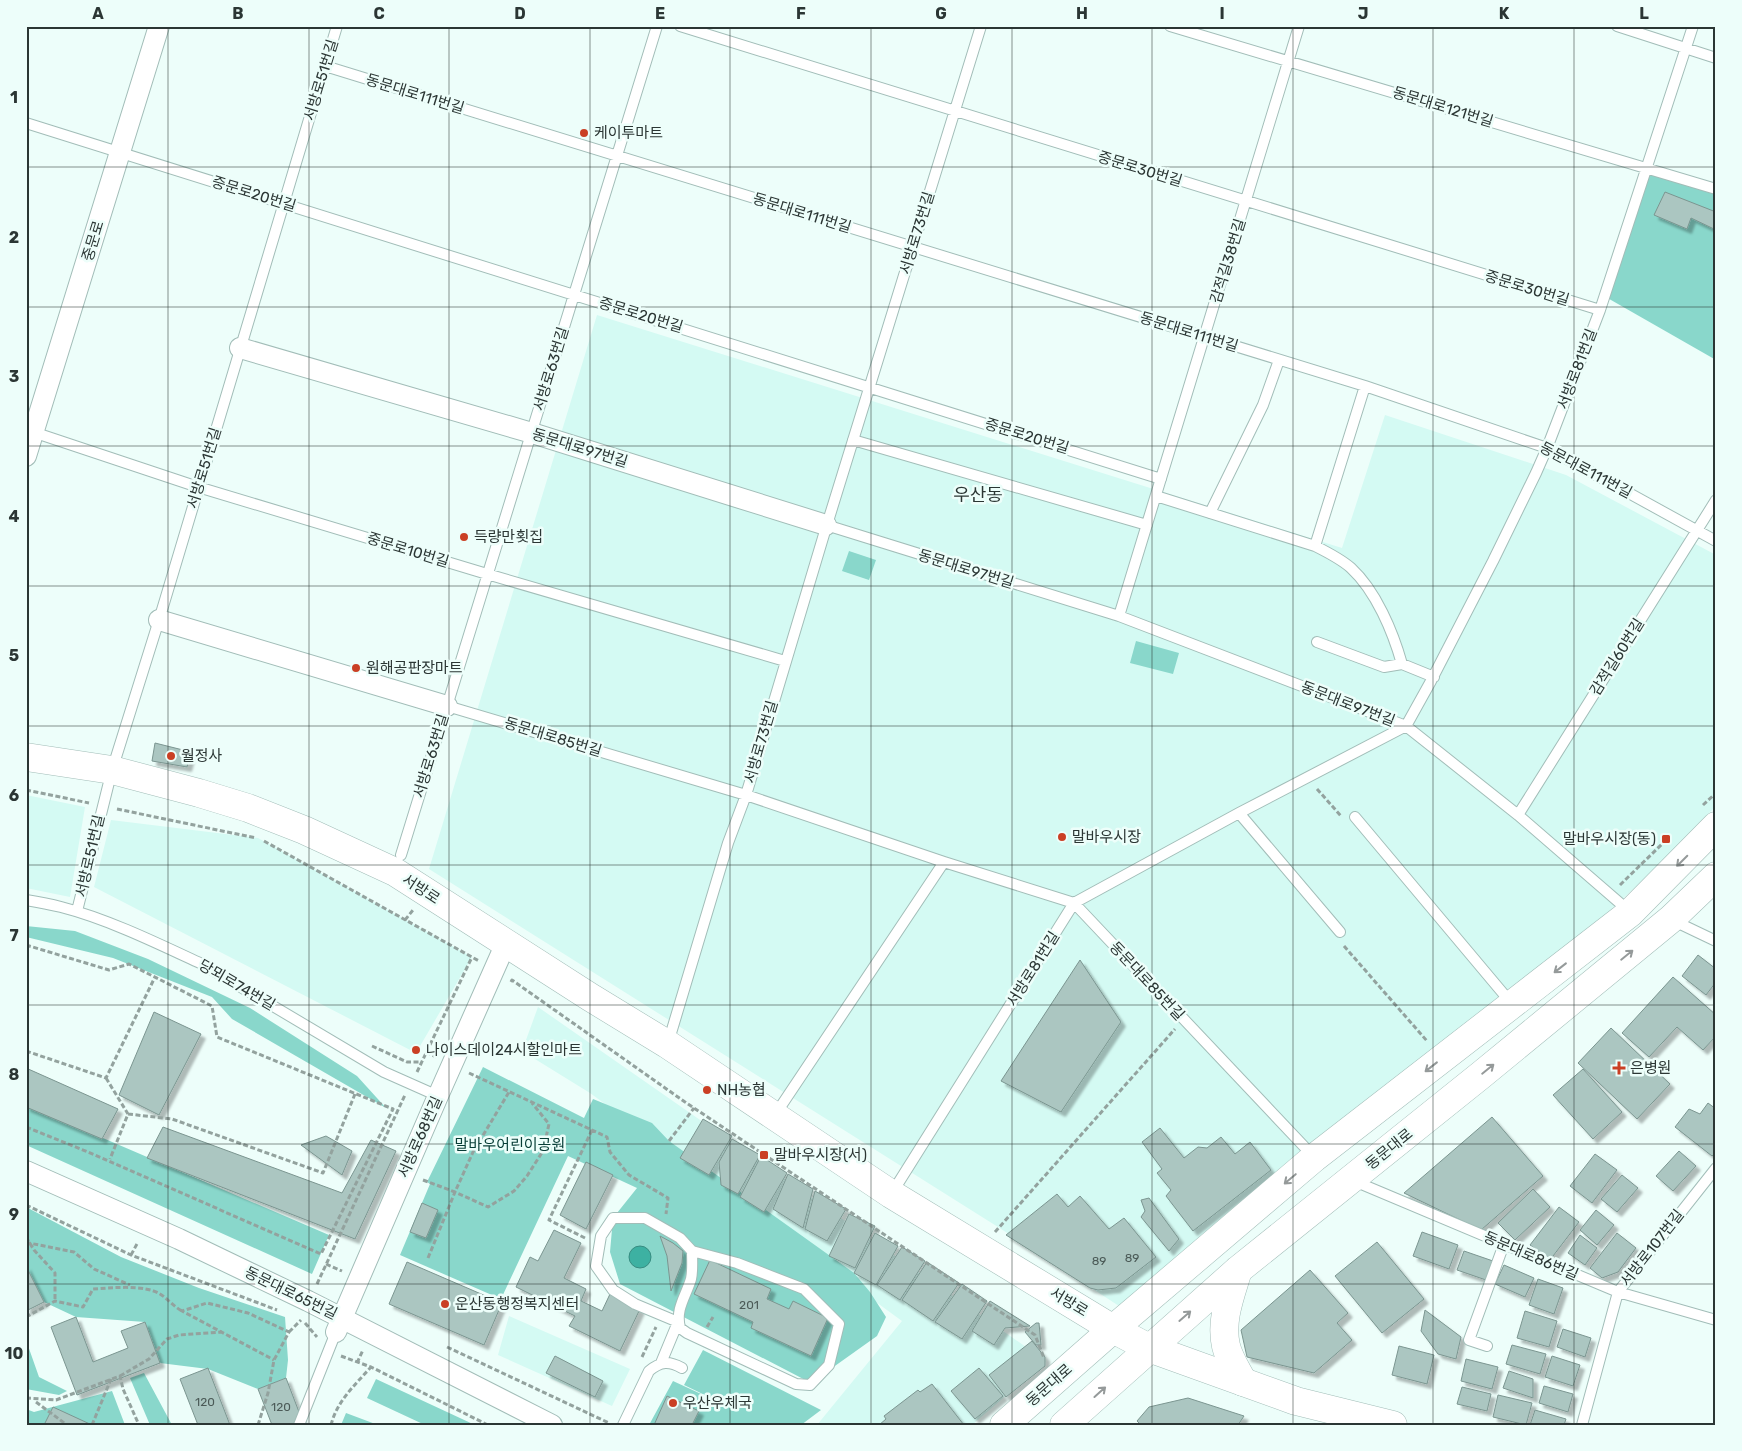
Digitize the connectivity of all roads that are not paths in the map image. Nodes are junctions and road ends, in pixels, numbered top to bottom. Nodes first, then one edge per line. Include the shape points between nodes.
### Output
1 (159, 26) edge
2 (337, 26) edge
3 (657, 26) edge
4 (680, 26) edge
5 (981, 26) edge
6 (1170, 26) edge
7 (1299, 26) edge
8 (1617, 26) edge
9 (1693, 26) edge
10 (1686, 48) junction
11 (1716, 58) edge
12 (1288, 62) junction
13 (325, 66) junction
14 (955, 111) junction
15 (26, 123) edge
16 (120, 152) junction
17 (617, 156) junction
18 (1646, 168) junction
19 (1716, 188) edge
20 (1246, 201) junction
21 (284, 203) junction
22 (913, 247) junction
23 (574, 294) junction
24 (1600, 310) junction
25 (1205, 337) junction
26 (240, 348) junction
27 (1279, 360) junction
28 (1365, 386) junction
29 (870, 387) junction
30 (30, 431) edge
31 (532, 433) junction
32 (854, 440) junction
33 (1547, 448) junction
34 (26, 456) edge
35 (1162, 479) junction
36 (198, 487) junction
37 (1156, 496) junction
38 (1716, 500) edge
39 (1210, 513) junction
40 (826, 525) junction
41 (1148, 525) junction
42 (1697, 530) junction
43 (1716, 541) edge
44 (1315, 546) junction
45 (487, 574) junction
46 (1119, 616) junction
47 (159, 620) junction
48 (1317, 642) dead end
49 (785, 661) junction
50 (1402, 664) junction
51 (1434, 677) junction
52 (447, 706) junction
53 (1406, 726) junction
54 (26, 757) edge
55 (112, 770) junction
56 (746, 795) junction
57 (1239, 813) junction
58 (1518, 815) junction
59 (1355, 817) dead end
60 (1716, 826) edge
61 (401, 855) dead end
62 (944, 862) junction
63 (1716, 876) edge
64 (26, 900) edge
65 (1074, 903) junction
66 (77, 911) junction
67 (1630, 912) junction
68 (1671, 919) junction
69 (1340, 932) dead end
70 (1716, 941) edge
71 (506, 943) junction
72 (1512, 1005) junction
73 (667, 1044) junction
74 (438, 1096) junction
75 (774, 1116) junction
76 (1314, 1158) junction
77 (1716, 1168) edge
78 (26, 1171) edge
79 (1350, 1180) junction
80 (891, 1194) junction
81 (1504, 1244) junction
82 (692, 1251) junction
83 (1238, 1270) junction
84 (1618, 1292) junction
85 (1716, 1320) edge
86 (678, 1322) junction
87 (1113, 1329) junction
88 (336, 1333) junction
89 (1486, 1346) dead end
90 (1148, 1348) junction
91 (661, 1363) junction
92 (682, 1368) dead end
93 (1243, 1382) junction
94 (299, 1425) edge
95 (552, 1425) edge
96 (623, 1425) edge
97 (1004, 1425) edge
98 (1064, 1425) edge
99 (1393, 1425) edge
100 (1582, 1425) edge

1 - 16 street, 중문로
2 - 13 lane, 서방로51번길
3 - 17 lane, 서방로63번길
4 - 14 lane, 중문로30번길
5 - 14 lane, 서방로73번길
6 - 12 lane, 동문대로121번길
7 - 12 lane, 감적길38번길
8 - 10 lane
9 - 10 lane, 서방로81번길
10 - 11 lane
10 - 18 lane, 서방로81번길
12 - 18 lane, 동문대로121번길
12 - 20 lane, 감적길38번길
13 - 17 lane, 동문대로111번길
13 - 21 lane, 서방로51번길
14 - 20 lane, 중문로30번길
14 - 22 lane, 서방로73번길
15 - 16 lane, 중문로20번길
16 - 21 lane, 중문로20번길
16 - 30 street, 중문로
17 - 22 lane, 동문대로111번길
17 - 23 lane, 서방로63번길
18 - 19 lane, 동문대로121번길
18 - 24 lane, 서방로81번길
20 - 24 lane, 중문로30번길
20 - 25 lane, 감적길38번길
21 - 23 lane, 중문로20번길
21 - 26 lane, 서방로51번길
22 - 25 lane, 동문대로111번길
22 - 29 lane, 서방로73번길
23 - 29 lane, 중문로20번길
23 - 31 lane, 서방로63번길
24 - 33 lane, 서방로81번길
25 - 27 lane, 동문대로111번길
25 - 35 lane, 감적길38번길
26 - 31 street, 동문대로97번길
26 - 36 lane, 서방로51번길
27 - 28 lane, 동문대로111번길
27 - 39 lane via 1263,405
28 - 33 lane, 동문대로111번길
28 - 44 lane
29 - 32 lane, 서방로73번길
29 - 35 lane, 중문로20번길
30 - 34 street, 중문로
30 - 36 lane, 중문로10번길
31 - 40 street, 동문대로97번길
31 - 45 lane, 서방로63번길
32 - 40 lane, 서방로73번길
32 - 41 lane
33 - 42 lane, 동문대로111번길
33 - 51 lane, 서방로81번길
35 - 37 lane, 감적길38번길
36 - 45 lane, 중문로10번길
36 - 47 lane, 서방로51번길
37 - 39 lane
37 - 41 lane, 감적길38번길
38 - 42 lane, 감적길60번길
39 - 44 lane
40 - 46 lane, 동문대로97번길
40 - 49 lane, 서방로73번길
41 - 46 lane, 감적길38번길
42 - 43 lane, 동문대로111번길
42 - 58 lane, 감적길60번길
44 - 50 lane via 1350,567 1366,585 1395,640
45 - 49 lane, 중문로10번길
45 - 52 lane, 서방로63번길
46 - 53 lane, 동문대로97번길
47 - 52 street, 동문대로85번길
47 - 55 lane, 서방로51번길
48 - 50 lane via 1384,667
49 - 56 lane, 서방로73번길
50 - 51 lane
51 - 53 lane, 서방로81번길
52 - 56 lane, 동문대로85번길
52 - 61 lane, 서방로63번길
53 - 57 lane, 서방로81번길
53 - 58 lane, 동문대로97번길
54 - 55 main road, 서방로
55 - 66 lane, 서방로51번길
55 - 71 main road, 서방로 via 208,795 304,830 396,872
56 - 62 lane, 동문대로85번길
56 - 73 lane, 서방로73번길 via 728,843
57 - 65 lane, 서방로81번길
57 - 69 lane
58 - 67 lane, 동문대로97번길
59 - 72 lane
60 -> 67 main road, 동문대로
62 - 65 lane, 동문대로85번길
62 - 75 lane
63 - 68 main road, 동문대로
64 - 66 lane, 당뫼로74번길
65 - 76 lane, 동문대로85번길
65 - 80 lane, 서방로81번길
66 - 74 lane, 당뫼로74번길 via 204,965 384,1072
67 -> 72 main road, 동문대로
68 - 70 lane
79 -> 68 main road, 동문대로
71 - 73 main road, 서방로
71 - 74 street, 서방로68번길
72 -> 76 main road, 동문대로
73 - 75 main road, 서방로
74 - 88 street, 서방로68번길
75 - 80 main road, 서방로
76 -> 87 main road, 동문대로
77 - 84 lane, 서방로107번길
78 - 88 street, 동문대로65번길 via 180,1239
79 - 81 lane, 동문대로86번길
79 - 83 main road, 동문대로
80 - 87 main road, 서방로
81 - 84 lane, 동문대로86번길
81 - 89 lane via 1469,1340
82 - 86 lane via 691,1278 679,1307
82 - 86 lane via 680,1238 645,1218 613,1218 599,1245 596,1266 613,1290 635,1304
82 - 86 lane via 737,1263 804,1289 839,1324 829,1364 810,1385 796,1384 687,1333
90 -> 83 main road, 동문대로
83 - 93 main road via 1227,1305 1225,1327 1226,1346
84 - 85 lane, 동문대로86번길
84 - 100 lane, 서방로107번길
86 - 91 lane
87 - 90 main road, 서방로
87 - 97 main road, 동문대로
88 - 94 lane
88 - 95 street, 동문대로65번길
90 - 93 main road, 서방로
98 -> 90 main road, 동문대로
91 - 92 lane
91 - 96 lane via 649,1371
93 - 99 main road, 서방로 via 1296,1401

